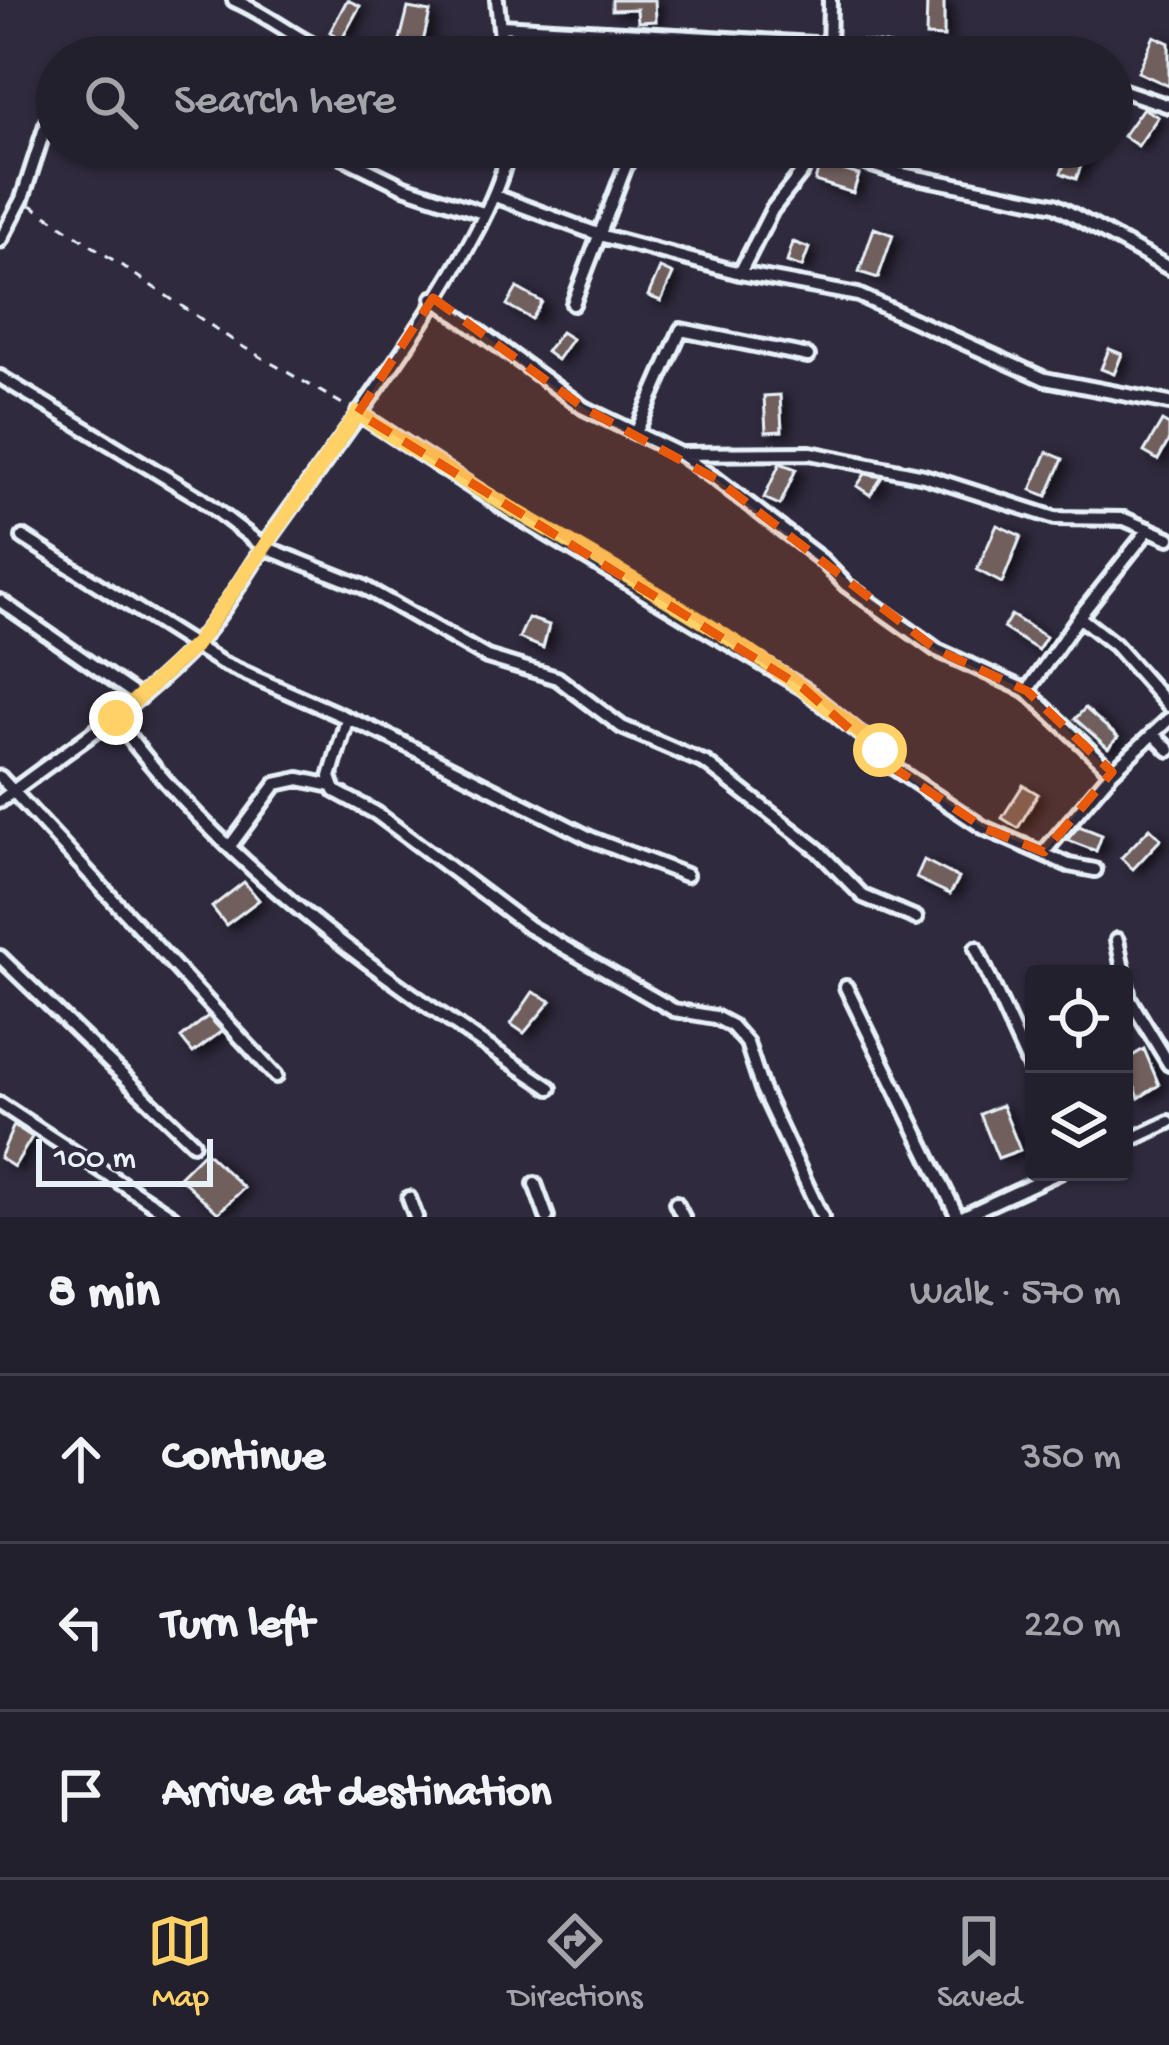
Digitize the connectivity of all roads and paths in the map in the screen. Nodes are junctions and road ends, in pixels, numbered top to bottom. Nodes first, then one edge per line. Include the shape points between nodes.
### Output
1 (234, 0) edge
2 (497, 0) edge
3 (830, 0) edge
4 (501, 26) junction
5 (297, 36) edge
6 (502, 36) edge
7 (630, 36) edge
8 (830, 36) edge
9 (1133, 94) edge
10 (1169, 106) edge
11 (36, 156) edge
12 (365, 168) edge
13 (506, 168) edge
14 (626, 168) edge
15 (804, 168) edge
16 (881, 168) edge
17 (495, 196) junction
18 (22, 199) junction
19 (483, 213) junction
20 (603, 236) junction
21 (0, 241) edge
22 (1169, 268) edge
23 (740, 274) junction
24 (434, 298) junction
25 (573, 304) dead end
26 (808, 356) dead end
27 (0, 377) edge
28 (1169, 403) edge
29 (358, 413) junction
30 (636, 434) junction
31 (680, 454) junction
32 (1149, 529) junction
33 (23, 537) dead end
34 (1169, 538) edge
35 (264, 547) junction
36 (0, 601) edge
37 (1079, 617) junction
38 (196, 644) junction
39 (1027, 691) junction
40 (140, 698) junction
41 (1169, 706) edge
42 (116, 718) junction
43 (1169, 719) edge
44 (347, 720) junction
45 (1153, 734) junction
46 (1169, 750) edge
47 (1112, 772) junction
48 (0, 777) edge
49 (332, 786) junction
50 (12, 791) junction
51 (0, 801) edge
52 (230, 845) junction
53 (1044, 852) junction
54 (1095, 870) dead end
55 (686, 875) dead end
56 (916, 918) dead end
57 (1117, 940) dead end
58 (976, 948) dead end
59 (0, 957) edge
60 (1122, 965) edge
61 (846, 986) dead end
62 (1133, 1003) edge
63 (1169, 1064) edge
64 (1033, 1073) edge
65 (276, 1076) dead end
66 (550, 1088) dead end
67 (0, 1104) edge
68 (1169, 1122) edge
69 (1133, 1139) edge
70 (193, 1143) dead end
71 (1044, 1181) edge
72 (535, 1184) dead end
73 (409, 1198) dead end
74 (676, 1203) dead end
75 (988, 1212) edge
76 (173, 1217) edge
77 (416, 1217) edge
78 (547, 1217) edge
79 (683, 1217) edge
80 (822, 1217) edge
81 (960, 1217) edge

1 - 5 street
2 - 4 street
3 - 8 street
4 - 6 street
4 - 7 street
9 - 10 street
11 - 18 street
12 - 19 street
13 - 17 street
14 - 20 street
15 - 23 street
16 - 22 street via 1055,205
17 - 19 street
17 - 20 street
18 - 21 street
18 - 29 path via 239,345
19 - 24 street
20 - 23 street
20 - 25 street
23 - 28 street via 858,295 1045,379
24 - 29 street
24 - 30 street via 584,408
26 - 30 street via 681,330
27 - 35 street via 200,498
29 - 35 street
29 - 53 street via 803,688 894,768 984,828
30 - 31 street
31 - 32 street via 811,454 924,476 1055,518 1101,516
31 - 39 street via 937,650
32 - 34 street
32 - 37 street
33 - 38 street
35 - 38 street
35 - 56 street via 362,586 487,657 557,678 622,728 706,763 818,850 863,896
36 - 40 street
37 - 39 street
37 - 41 street
38 - 40 street
38 - 44 street
39 - 47 street
40 - 42 street
42 - 50 street
42 - 52 street via 164,782
43 - 45 street
44 - 49 street
44 - 55 street via 592,839
45 - 46 street
45 - 47 street
47 - 53 street
48 - 50 street
49 - 52 street via 276,784
49 - 80 street via 529,927 674,1010 732,1026 747,1043
50 - 51 street
50 - 65 street
52 - 66 street via 331,935
53 - 54 street
57 - 60 street
58 - 64 street
59 - 70 street
61 - 81 street
62 - 63 street
67 - 76 street
68 - 69 street
71 - 75 street
72 - 78 street
73 - 77 street
74 - 79 street
75 - 81 street

